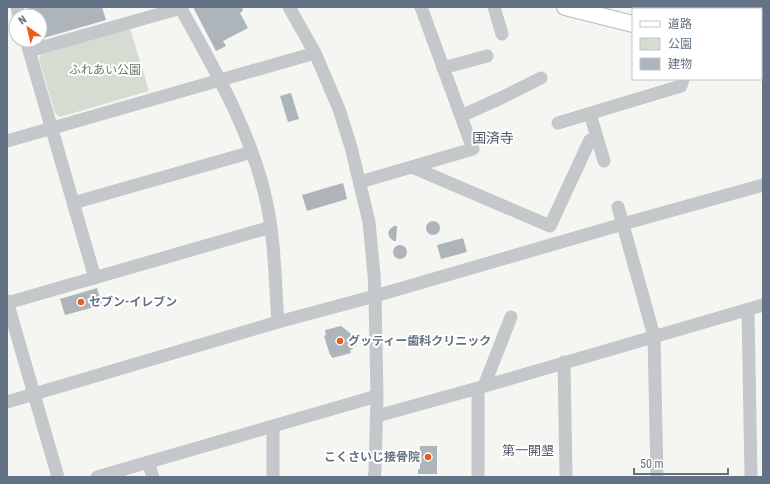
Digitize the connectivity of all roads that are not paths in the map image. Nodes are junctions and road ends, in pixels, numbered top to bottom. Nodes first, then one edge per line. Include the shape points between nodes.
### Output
1 (180, 7) edge
2 (289, 7) edge
3 (421, 7) edge
4 (494, 7) edge
5 (565, 7) edge
6 (632, 24) edge
7 (502, 34) dead end
8 (48, 41) edge
9 (29, 48) edge
10 (315, 53) junction
11 (487, 56) dead end
12 (443, 68) junction
13 (541, 78) dead end
14 (220, 80) junction
15 (683, 80) edge
16 (590, 114) junction
17 (460, 116) junction
18 (558, 123) dead end
19 (52, 129) junction
20 (590, 140) dead end
21 (7, 141) edge
22 (252, 152) junction
23 (604, 161) dead end
24 (412, 167) junction
25 (360, 182) junction
26 (763, 185) edge
27 (73, 203) junction
28 (618, 207) dead end
29 (623, 224) junction
30 (271, 227) junction
31 (95, 278) junction
32 (375, 296) junction
33 (7, 303) edge
34 (763, 305) edge
35 (748, 309) junction
36 (511, 317) dead end
37 (278, 322) junction
38 (654, 336) junction
39 (564, 362) junction
40 (481, 387) junction
41 (34, 394) junction
42 (377, 396) junction
43 (7, 402) edge
44 (376, 416) junction
45 (273, 427) junction
46 (148, 462) junction
47 (58, 477) edge
48 (97, 477) edge
49 (153, 477) edge
50 (273, 477) edge
51 (374, 477) edge
52 (478, 477) edge
53 (566, 477) edge
54 (657, 477) edge
55 (751, 477) edge

1 - 8 street
1 - 14 street
2 - 10 street
3 - 12 street
4 - 7 street
5 - 6 main road
9 - 19 street
10 - 14 street
10 - 25 street via 339,109
11 - 12 street
12 - 17 street
13 - 17 street
14 - 19 street
14 - 22 street via 240,120
15 - 16 street via 681,86
16 - 18 street
16 - 23 street
17 - 24 street via 473,149
19 - 21 street
19 - 27 street
20 - 24 street via 550,226
22 - 27 street
22 - 30 street via 260,175
24 - 25 street
25 - 32 street via 369,222
26 - 29 street
27 - 31 street
28 - 29 street
29 - 32 street
29 - 38 street
30 - 31 street
30 - 37 street
31 - 33 street
32 - 37 street
32 - 42 street
33 - 41 street
34 - 35 street
35 - 38 street
35 - 55 street
36 - 40 street
37 - 41 street
38 - 39 street
38 - 54 street
39 - 40 street
39 - 53 street
40 - 44 street
40 - 52 street
41 - 43 street
41 - 47 street
42 - 44 street
42 - 45 street
44 - 51 street
45 - 46 street
45 - 50 street
46 - 48 street
46 - 49 street

